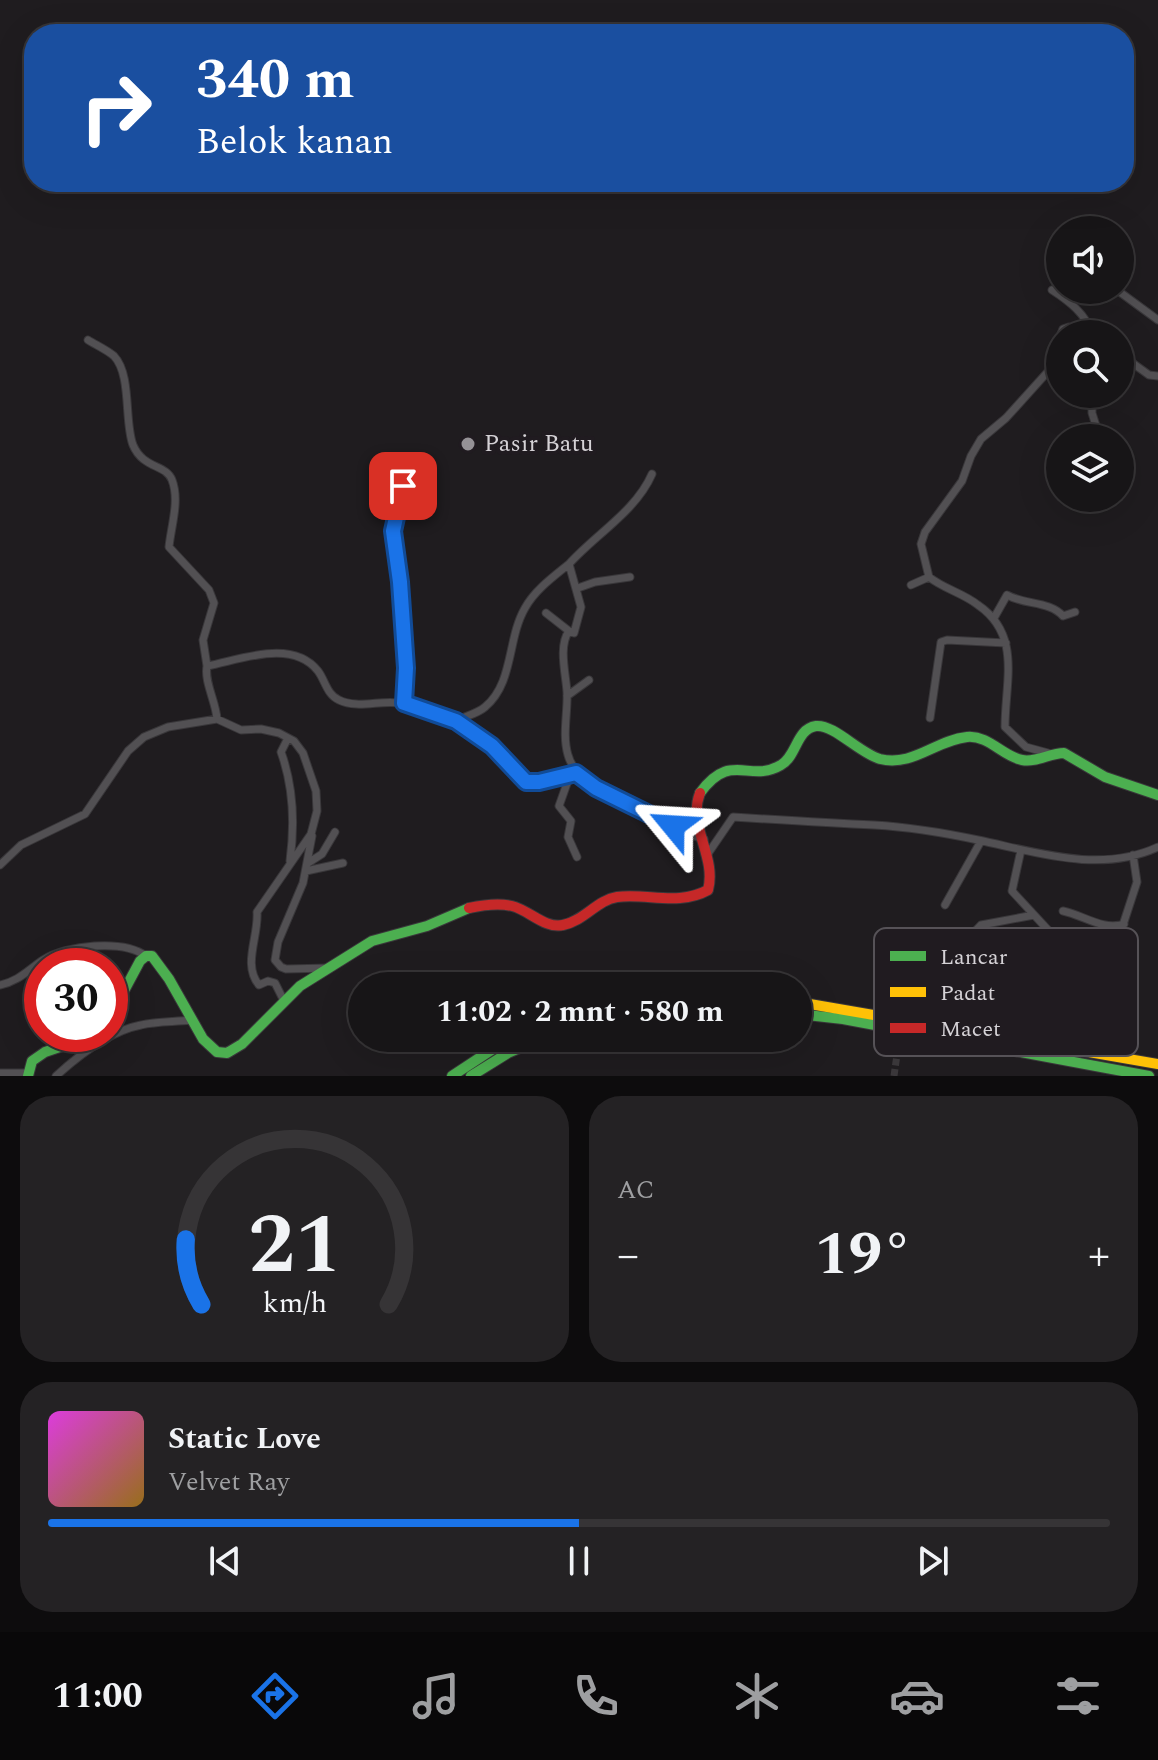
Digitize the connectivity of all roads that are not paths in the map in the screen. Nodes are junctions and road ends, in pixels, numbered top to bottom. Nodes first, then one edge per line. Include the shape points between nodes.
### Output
1 (1134, 302) edge
2 (1072, 304) edge
3 (1086, 320) edge
4 (1158, 320) edge
5 (88, 340) dead end
6 (1134, 364) edge
7 (1046, 374) edge
8 (1158, 376) edge
9 (409, 469) dead end
10 (652, 474) dead end
11 (569, 564) junction
12 (630, 577) dead end
13 (929, 577) junction
14 (911, 585) dead end
15 (578, 588) junction
16 (1075, 612) dead end
17 (546, 613) dead end
18 (994, 618) junction
19 (569, 631) junction
20 (1006, 643) junction
21 (207, 666) junction
22 (589, 680) dead end
23 (567, 696) junction
24 (404, 703) junction
25 (930, 718) dead end
26 (217, 719) junction
27 (456, 721) junction
28 (288, 738) junction
29 (1052, 753) junction
30 (573, 774) junction
31 (1158, 795) edge
32 (313, 826) junction
33 (335, 832) dead end
34 (704, 839) junction
35 (981, 841) junction
36 (1158, 847) edge
37 (1021, 850) junction
38 (707, 855) junction
39 (1133, 855) junction
40 (577, 857) dead end
41 (290, 863) junction
42 (343, 863) dead end
43 (0, 865) edge
44 (307, 867) junction
45 (945, 905) dead end
46 (1063, 911) dead end
47 (1034, 915) junction
48 (1124, 924) junction
49 (978, 928) edge
50 (1046, 928) edge
51 (1122, 928) edge
52 (146, 956) junction
53 (331, 968) junction
54 (128, 983) edge
55 (0, 985) edge
56 (284, 1001) junction
57 (812, 1004) edge
58 (874, 1013) edge
59 (812, 1016) edge
60 (191, 1020) junction
61 (874, 1025) edge
62 (128, 1028) edge
63 (45, 1052) edge
64 (85, 1052) edge
65 (488, 1052) edge
66 (510, 1052) edge
67 (1042, 1056) edge
68 (1113, 1056) edge
69 (1158, 1064) edge
70 (0, 1073) edge
71 (28, 1074) edge
72 (56, 1076) edge
73 (452, 1076) edge
74 (471, 1076) edge
75 (1149, 1076) edge

1 - 4 street
2 - 3 street
5 - 21 street via 115,357 132,443 141,459 172,477 176,498 169,547 209,590 214,603 203,640
6 - 8 street
7 - 13 street via 981,439 962,481 925,532 921,544
9 - 24 street via 393,531 406,668
10 - 11 street via 633,504
11 - 15 street
11 - 27 street via 524,609 494,698
12 - 15 street
13 - 14 street
13 - 18 street
15 - 19 street via 580,615 574,633
16 - 18 street via 1063,616 1056,608 1007,595
17 - 19 street
18 - 20 street
19 - 23 street via 564,649
20 - 25 street via 941,642
20 - 29 street via 1005,727 1026,747
21 - 24 street via 274,653 293,655 313,666 340,701
21 - 26 street
22 - 23 street
23 - 30 street via 567,752
24 - 27 street
26 - 28 street via 241,730 261,729
26 - 43 street via 144,737 128,751 85,814 30,840
27 - 30 street via 492,746 526,782
28 - 32 street via 303,753 316,791
28 - 41 street via 281,752 290,776 294,821
29 - 31 main road via 1064,753 1105,777
29 - 34 main road via 1025,761 968,737 893,761 862,752 825,726 813,727 802,733 782,765 730,769 706,785 696,803
30 - 34 street
30 - 40 street via 559,806 571,821 568,837
32 - 41 street
32 - 44 street
33 - 44 street
34 - 38 main road
35 - 37 street
35 - 38 street via 874,825 733,817
35 - 45 street
36 - 39 street
37 - 39 street via 1072,860
37 - 47 street via 1012,891
38 - 53 main road via 712,879 701,894 660,900 617,897 562,926 513,906 474,907 372,941
39 - 48 street via 1137,882
41 - 56 street via 257,912 251,966 256,982 275,983
42 - 44 street
44 - 53 street via 275,960 286,969
46 - 48 street via 1099,924
47 - 49 street
47 - 50 street
48 - 51 street
52 - 54 main road
52 - 55 street via 132,949 79,947 44,959 21,978
52 - 60 main road via 156,958
53 - 56 main road
56 - 60 main road via 227,1053 209,1045
57 - 58 main road
59 - 61 main road
60 - 62 street
63 - 71 main road via 32,1061
64 - 72 street
65 - 73 main road
66 - 74 main road
67 - 75 main road
68 - 69 main road
70 - 71 street

